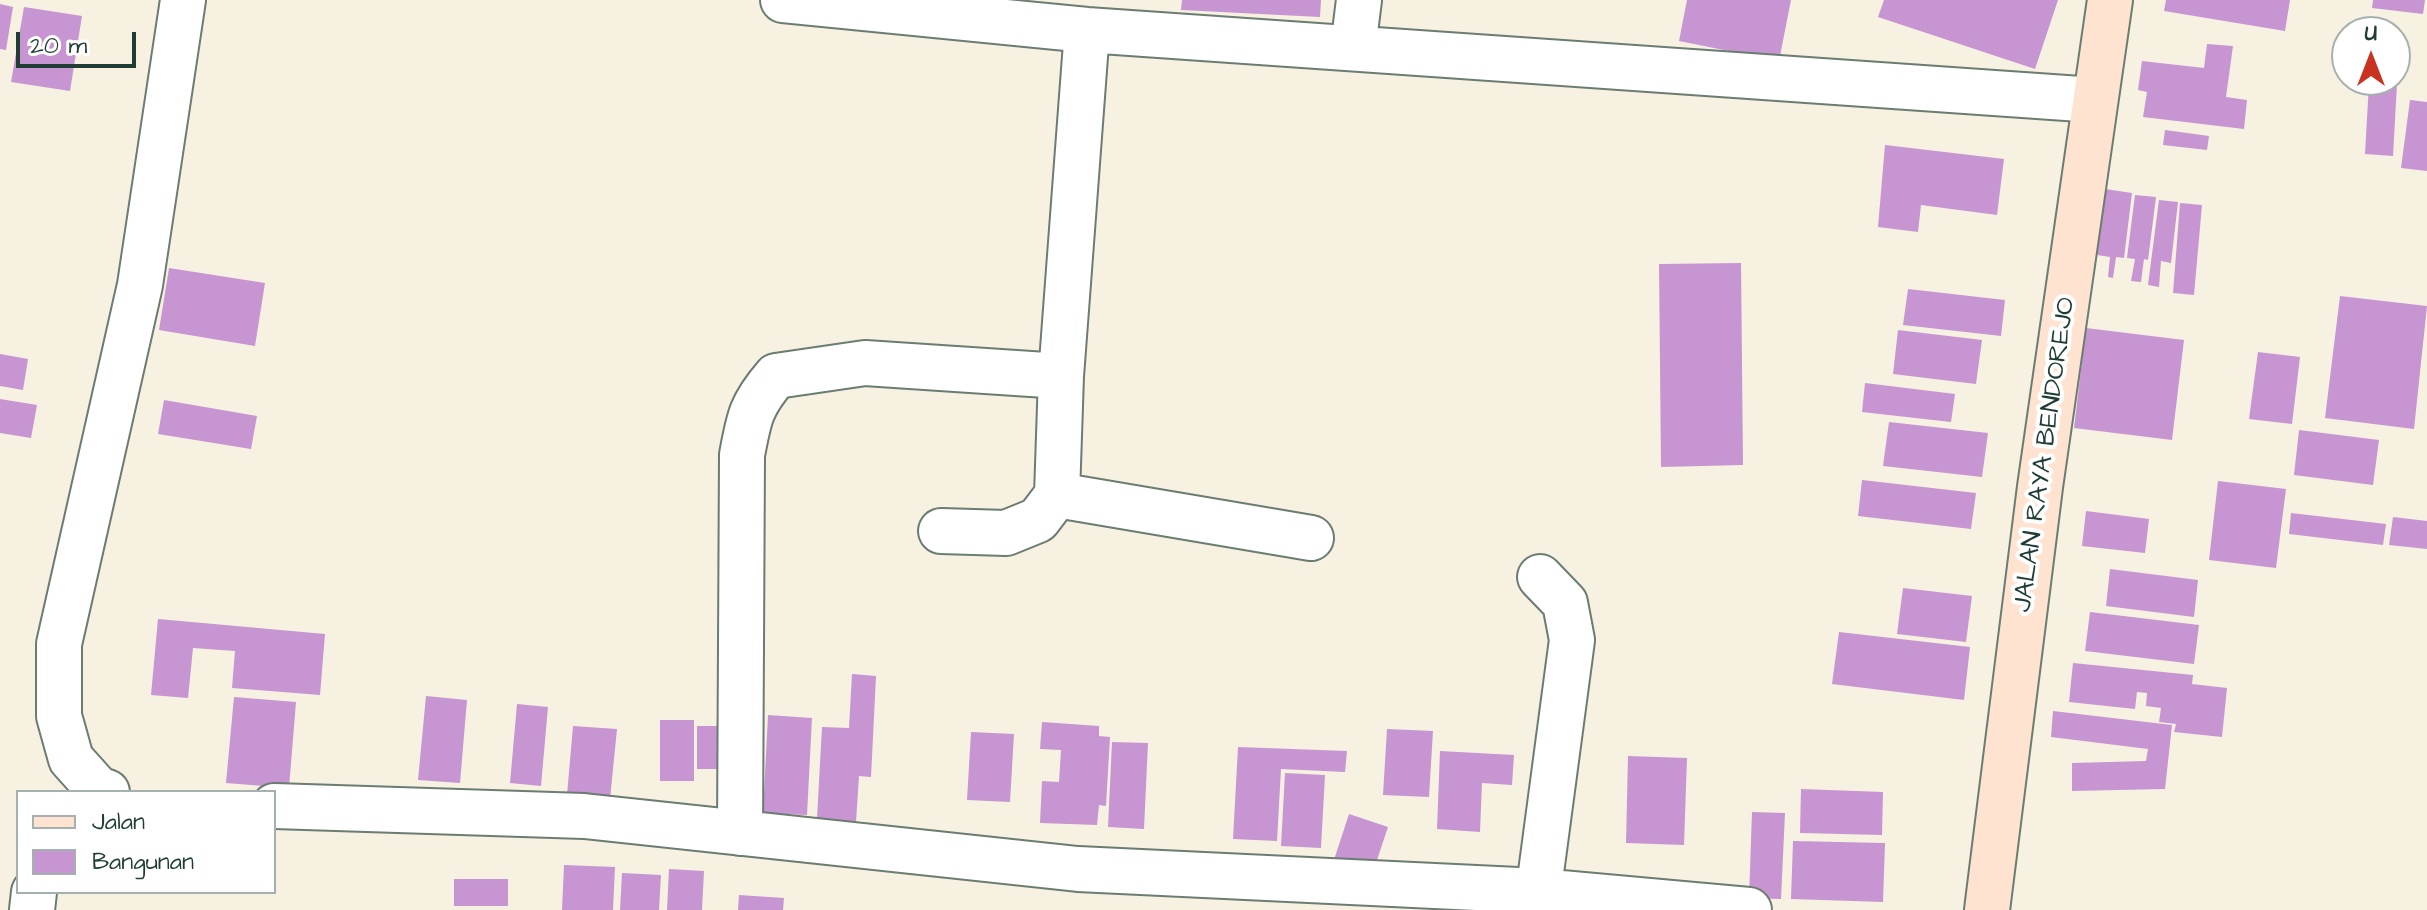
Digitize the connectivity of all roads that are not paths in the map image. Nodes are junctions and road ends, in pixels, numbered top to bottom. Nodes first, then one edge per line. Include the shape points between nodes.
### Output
1 (183, 0) edge
2 (783, 0) edge
3 (1359, 0) edge
4 (2110, 0) edge
5 (1087, 30) junction
6 (1353, 48) junction
7 (2095, 100) junction
8 (1061, 376) junction
9 (1057, 495) junction
10 (941, 531) dead end
11 (1311, 538) dead end
12 (1540, 577) dead end
13 (99, 790) edge
14 (276, 806) edge
15 (740, 833) junction
16 (1538, 901) edge
17 (1749, 910) edge
18 (1987, 910) edge

1 - 13 street via 140,285 59,644 59,716 71,759
2 - 5 street
3 - 6 street
4 - 7 main road, JALAN RAYA BENDOREJO
5 - 6 street
5 - 8 street
6 - 7 street
7 - 18 main road, JALAN RAYA BENDOREJO
8 - 9 street
8 - 15 street via 865,363 776,376 758,397 742,455
9 - 10 street via 1038,520 1006,533
9 - 11 street
12 - 16 street via 1565,603 1572,640
14 - 15 street via 584,816
15 - 16 street via 1078,869
16 - 17 street

